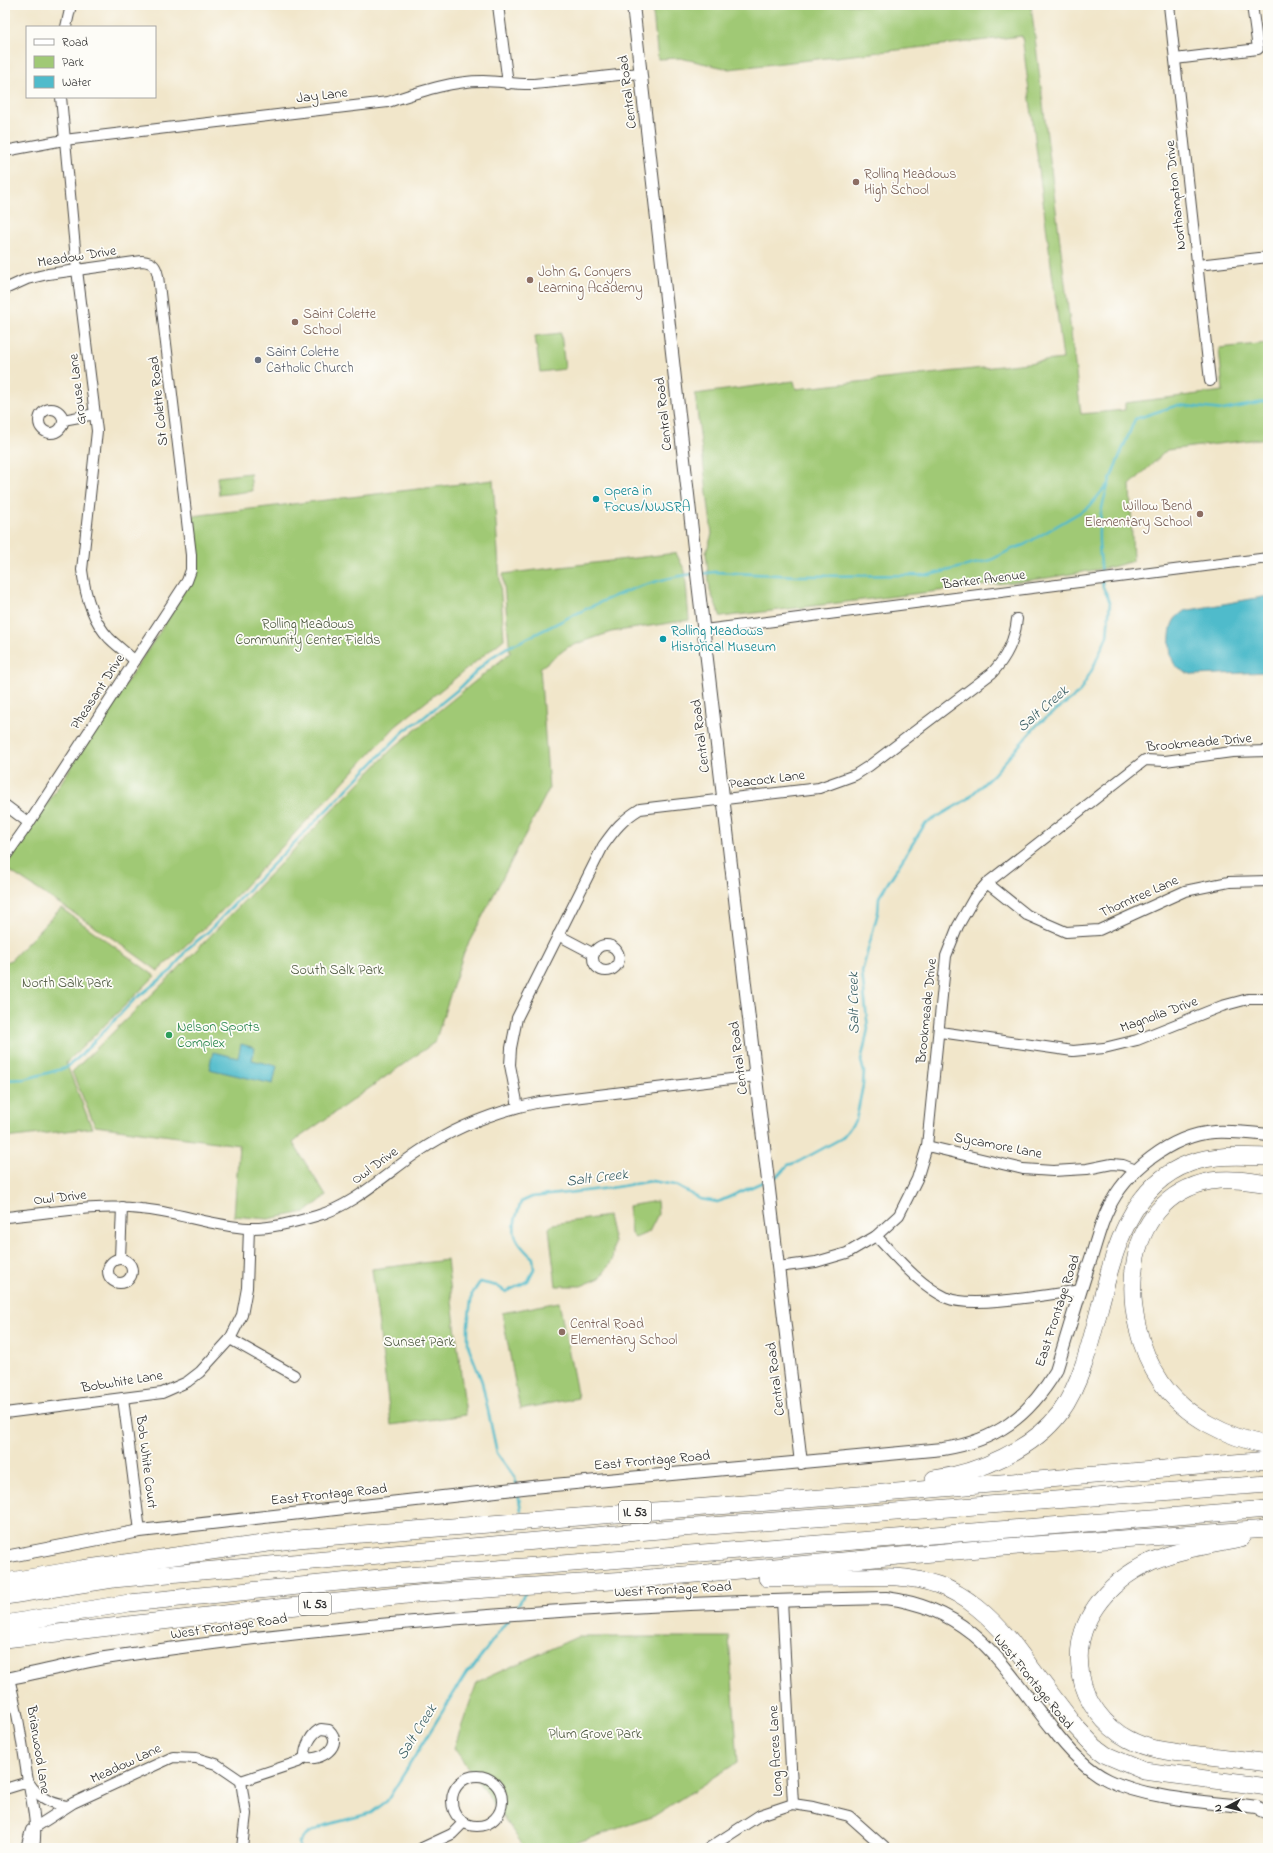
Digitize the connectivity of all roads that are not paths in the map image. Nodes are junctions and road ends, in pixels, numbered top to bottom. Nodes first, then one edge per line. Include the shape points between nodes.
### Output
1 (71, 5) edge
2 (498, 5) edge
3 (633, 5) edge
4 (1169, 5) edge
5 (1252, 5) edge
6 (66, 26) edge
7 (1175, 59) junction
8 (640, 73) junction
9 (508, 84) junction
10 (60, 98) edge
11 (64, 140) junction
12 (5, 151) edge
13 (1268, 257) edge
14 (154, 265) joint
15 (1198, 265) junction
16 (78, 270) junction
17 (5, 289) edge
18 (1210, 381) dead end
19 (95, 414) junction
20 (63, 420) dead end
21 (189, 534) joint
22 (1268, 558) edge
23 (1017, 618) dead end
24 (704, 630) junction
25 (135, 661) junction
26 (1268, 751) edge
27 (723, 799) junction
28 (5, 805) edge
29 (29, 822) junction
30 (5, 857) edge
31 (1268, 881) edge
32 (987, 883) junction
33 (558, 935) junction
34 (594, 954) dead end
35 (1268, 998) edge
36 (940, 1032) junction
37 (756, 1076) junction
38 (518, 1107) junction
39 (1268, 1135) edge
40 (927, 1146) junction
41 (1268, 1157) edge
42 (1136, 1170) junction
43 (1268, 1184) edge
44 (122, 1207) junction
45 (5, 1217) edge
46 (249, 1228) junction
47 (876, 1236) junction
48 (120, 1258) dead end
49 (778, 1266) junction
50 (1081, 1290) junction
51 (230, 1339) junction
52 (294, 1375) dead end
53 (123, 1398) junction
54 (5, 1413) edge
55 (1268, 1445) edge
56 (1268, 1460) edge
57 (801, 1463) junction
58 (1268, 1484) edge
59 (815, 1498) junction
60 (1268, 1509) edge
61 (1268, 1529) edge
62 (140, 1531) junction
63 (1268, 1533) edge
64 (5, 1557) edge
65 (627, 1580) junction
66 (5, 1582) edge
67 (5, 1596) edge
68 (782, 1600) junction
69 (5, 1624) edge
70 (5, 1639) edge
71 (7, 1679) edge
72 (305, 1757) dead end
73 (1268, 1763) edge
74 (241, 1781) junction
75 (28, 1782) junction
76 (1265, 1787) edge
77 (5, 1789) edge
78 (793, 1804) junction
79 (67, 1806) junction
80 (1268, 1813) edge
81 (464, 1822) junction
82 (34, 1827) junction
83 (26, 1848) edge
84 (34, 1848) edge
85 (242, 1848) edge
86 (422, 1848) edge
87 (709, 1848) edge
88 (885, 1848) edge

1 - 6 street
2 - 9 street
3 - 8 street, Central Road
4 - 7 street, Northampton Drive
5 - 7 street via 1258,49
7 - 15 street, Northampton Drive
8 - 9 street, Jay Lane via 533,84
8 - 24 street, Central Road
9 - 11 street, Jay Lane via 484,81 458,82 388,102
10 - 11 street, Grouse Lane
11 - 12 street, Jay Lane
11 - 16 street, Grouse Lane
13 - 15 street
14 - 16 street, Meadow Drive via 142,261
14 - 21 street, St Colette Road via 158,276
15 - 18 street, Northampton Drive
16 - 17 street, Meadow Drive via 27,279
16 - 19 street, Grouse Lane
19 - 20 street
19 - 25 street, Grouse Lane via 95,457 82,570 85,591 99,624 109,638
21 - 25 street, Pheasant Drive via 192,555 187,581
22 - 24 street, Barker Avenue
23 - 27 street, Peacock Lane via 1011,645 992,673 855,775 819,788
24 - 27 street, Central Road
25 - 29 street, Pheasant Drive
26 - 32 street, Brookmeade Drive via 1232,752 1165,761 1145,760
27 - 33 street, Peacock Lane via 640,809 626,817 602,846
27 - 37 street, Central Road
28 - 29 street
29 - 30 street, Pheasant Drive
31 - 32 street, Thorntree Lane via 1229,882 1185,891 1099,930 1066,932 1027,915
32 - 36 street, Brookmeade Drive via 974,898 958,926 946,956
33 - 34 street
33 - 38 street, Peacock Lane via 517,1018 510,1065
35 - 36 street, Magnolia Drive via 1222,1006 1137,1040 1104,1048 1073,1051
36 - 40 street, Brookmeade Drive
37 - 38 street, Owl Drive via 540,1102
37 - 49 street, Central Road
38 - 46 street, Owl Drive via 440,1138 357,1196 317,1216
39 - 42 street via 1212,1132 1196,1136 1153,1156
40 - 42 street, Sycamore Lane via 1023,1169 1053,1171 1087,1169 1112,1164
40 - 47 street, Brookmeade Drive via 917,1179 899,1215
41 - 59 highway via 1231,1155 1199,1160 1165,1176 1142,1197 1124,1230 1086,1354 1068,1400 1060,1413 1025,1444 997,1461 946,1478 886,1485
42 - 50 street, East Frontage Road via 1124,1183 1108,1209
43 - 55 highway via 1222,1180 1199,1184 1173,1197 1157,1212 1143,1234 1134,1262 1132,1285 1133,1305 1141,1341 1162,1383 1206,1423 1239,1439
44 - 45 street, Owl Drive
44 - 46 street, Owl Drive
44 - 48 street
46 - 51 street, Bobwhite Lane via 246,1294 242,1315
47 - 49 street, Brookmeade Drive via 847,1253 816,1262
47 - 50 street via 920,1282 948,1298 962,1302 982,1302
49 - 57 street, Central Road
50 - 57 street, East Frontage Road via 1056,1371 1038,1398 1011,1424 985,1438 956,1447
51 - 52 street
51 - 53 street, Bobwhite Lane via 200,1372 187,1382 162,1393
53 - 54 street, Bobwhite Lane
53 - 62 street, Bob White Court
56 - 59 highway, IL 53
57 - 62 street, East Frontage Road via 532,1487
58 - 67 highway, IL 53 via 682,1528 113,1579
59 - 66 highway, IL 53 via 298,1539
60 - 69 highway, IL 53 via 380,1578 129,1603
61 - 65 highway, IL 53 via 990,1548
62 - 64 street, East Frontage Road
63 - 73 highway via 1180,1552 1153,1561 1135,1571 1113,1587 1092,1613 1081,1635 1078,1658 1082,1681 1093,1706 1109,1726 1126,1738 1151,1749
65 - 70 highway, IL 53 via 427,1593
65 - 76 highway via 884,1576 907,1577 938,1585 964,1598 998,1627 1075,1726 1094,1747 1106,1755 1144,1771
68 - 71 street, West Frontage Road via 498,1615 292,1634 103,1659
68 - 78 street, Long Acres Lane
68 - 80 street, West Frontage Road via 886,1598 937,1610 975,1635 993,1654 1064,1745 1107,1780 1168,1797 1257,1808
71 - 75 street, Briarwood Lane via 15,1701
72 - 74 street via 298,1762
74 - 79 street, Meadow Lane via 216,1764 196,1758 173,1757
74 - 85 street via 246,1814
75 - 77 street
75 - 79 street via 41,1797
75 - 82 street, Briarwood Lane
78 - 87 street, Long Acres Lane via 760,1815
78 - 88 street via 849,1816
79 - 82 street, Meadow Lane
81 - 81 street via 480,1826 495,1818 500,1811 502,1795 493,1781 481,1776 469,1776 456,1786 452,1802 456,1814
81 - 86 street via 452,1834
82 - 83 street via 29,1831
82 - 84 street, Briarwood Lane

